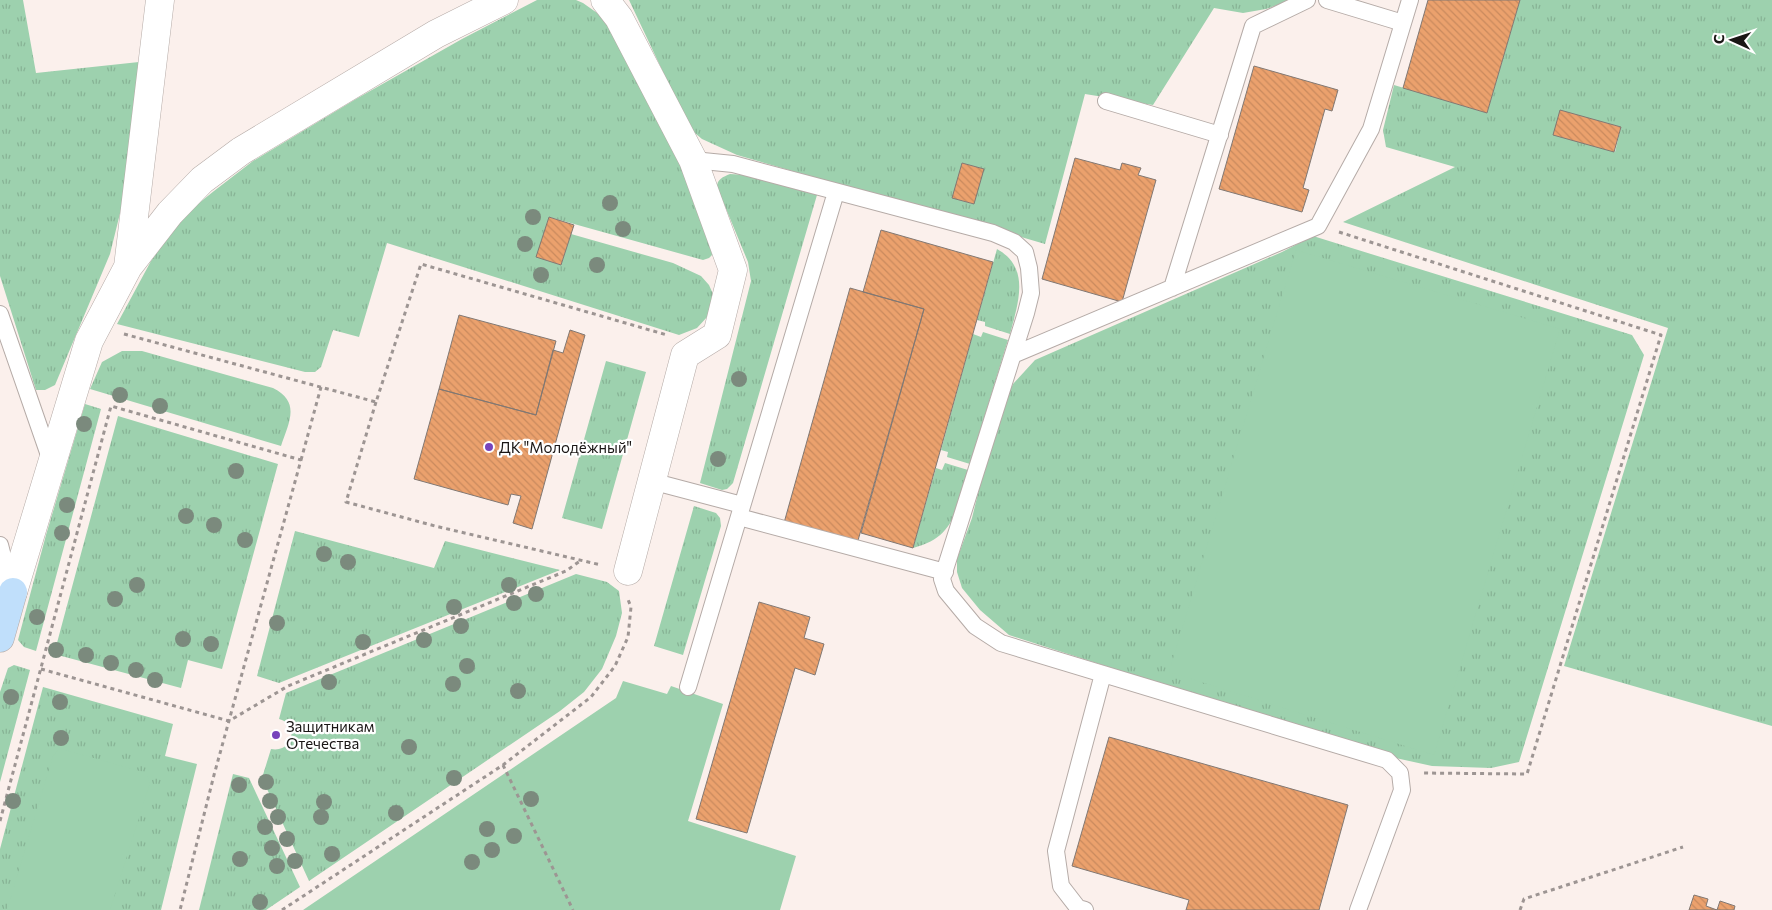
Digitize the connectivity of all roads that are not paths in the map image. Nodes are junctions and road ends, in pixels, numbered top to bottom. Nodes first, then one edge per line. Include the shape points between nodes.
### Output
1 (160, 0) edge
2 (504, 0) edge
3 (605, 0) edge
4 (1306, 0) edge
5 (1327, 0) edge
6 (1410, 0) edge
7 (1403, 23) junction
8 (1106, 101) dead end
9 (1220, 135) junction
10 (693, 160) junction
11 (836, 192) junction
12 (128, 267) junction
13 (1172, 288) junction
14 (0, 317) edge
15 (1013, 355) junction
16 (52, 464) junction
17 (651, 481) junction
18 (740, 511) junction
19 (0, 545) edge
20 (628, 571) road end
21 (945, 572) junction
22 (6, 591) edge
23 (0, 638) edge
24 (1103, 674) junction
25 (688, 687) dead end
26 (1085, 910) edge
27 (1358, 910) edge

1 - 12 street
2 - 12 street via 436,34 241,151 202,180 170,213
3 - 10 street via 619,18
4 - 9 lane via 1253,26
5 - 7 lane
6 - 7 lane
7 - 13 lane via 1371,129 1318,226
8 - 9 lane
9 - 13 lane
10 - 11 lane via 733,164
10 - 17 street via 732,270 717,335 685,354
11 - 15 lane via 993,233 1014,242 1025,252 1031,293
11 - 18 lane
12 - 16 street via 89,341
13 - 15 lane
14 - 16 lane
15 - 21 lane
16 - 22 street
17 - 18 lane
17 - 20 street
18 - 21 lane
18 - 25 lane
19 - 22 lane
21 - 24 lane via 942,579 946,591 975,626 1001,643
22 - 23 street
24 - 26 lane via 1056,851 1060,886 1078,908
24 - 27 lane via 1387,760 1400,773 1402,790

